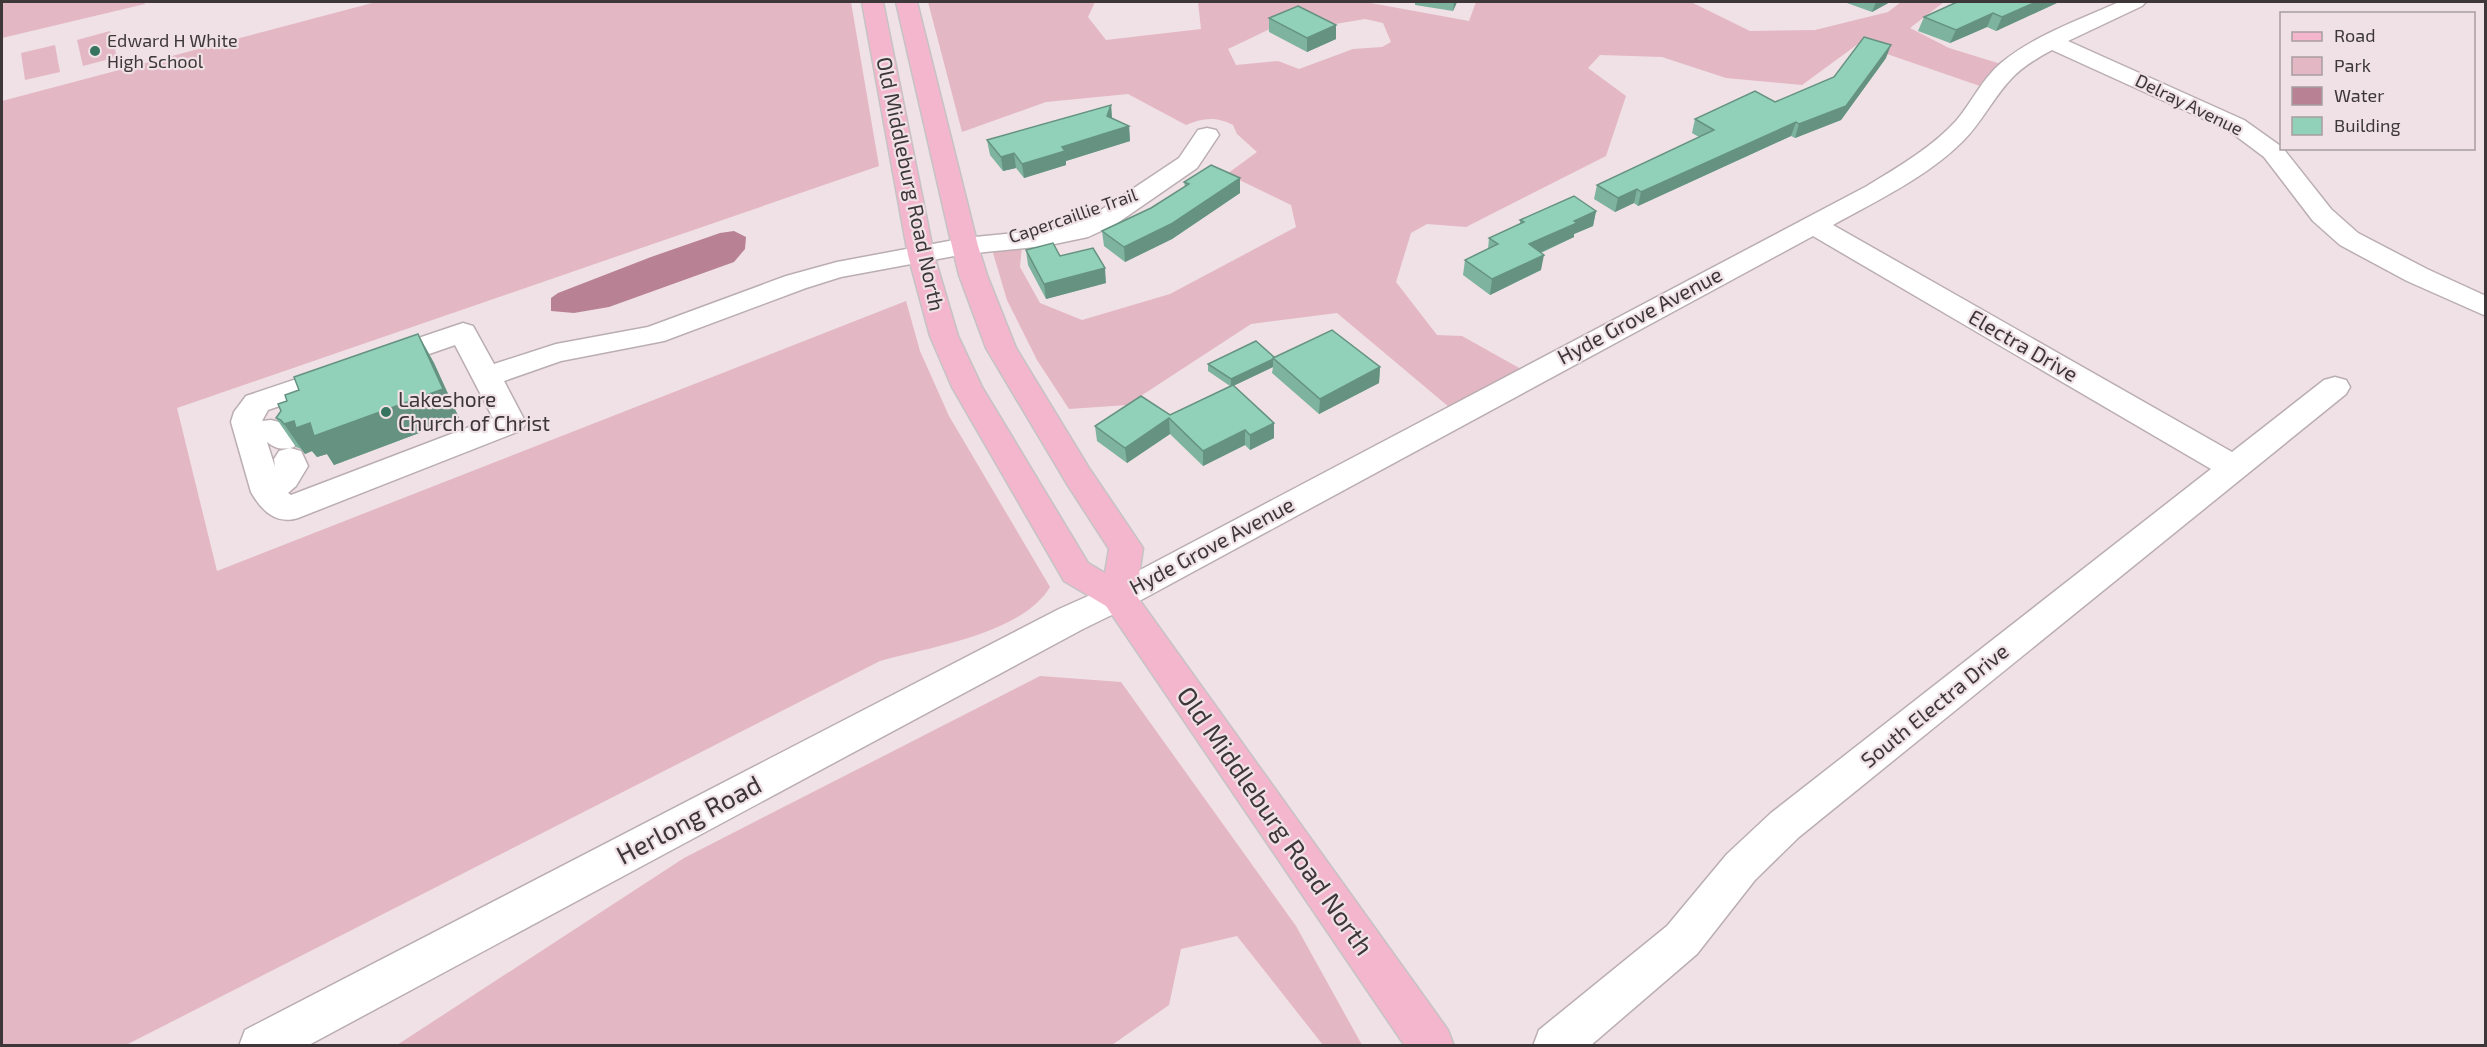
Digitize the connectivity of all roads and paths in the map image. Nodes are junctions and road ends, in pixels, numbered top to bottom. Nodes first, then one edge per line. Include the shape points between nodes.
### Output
1 (872, 2) edge
2 (2135, 2) edge
3 (909, 12) edge
4 (877, 28) junction
5 (2053, 42) junction
6 (1207, 135) dead end
7 (1812, 224) junction
8 (965, 246) junction
9 (921, 255) junction
10 (2486, 307) edge
11 (486, 377) junction
12 (2335, 387) dead end
13 (249, 432) junction
14 (2234, 468) junction
15 (267, 492) junction
16 (1118, 597) junction
17 (261, 1046) edge
18 (1432, 1046) edge
19 (1555, 1046) edge

1 - 4 main road, Old Middleburg Road North
2 - 5 street, Hyde Grove Avenue
3 - 4 main road
3 - 8 main road, Old Middleburg Road North
4 - 9 main road, Old Middleburg Road North
5 - 7 street, Hyde Grove Avenue via 2009,68 1944,146 1876,191
5 - 10 street, Delray Avenue via 2236,125 2273,152 2322,215 2349,239
6 - 8 street, Capercaillie Trail via 1188,163 1107,218 1079,231
7 - 14 street, Electra Drive
7 - 16 street, Hyde Grove Avenue
8 - 9 street, Capercaillie Trail
8 - 16 main road, Old Middleburg Road North via 1000,348 1126,548
9 - 11 street, Capercaillie Trail via 837,270 654,335 556,352
9 - 16 main road, Old Middleburg Road North via 942,328 973,397 1076,572
11 - 13 street via 464,332 257,403 246,422
11 - 15 street via 511,423 286,510
12 - 14 street, South Electra Drive
13 - 15 street
13 - 15 street via 280,434 287,449 292,466 285,478
14 - 19 street, South Electra Drive via 1785,825 1742,867 1682,940
16 - 17 street, Herlong Road
16 - 18 main road, Old Middleburg Road North

